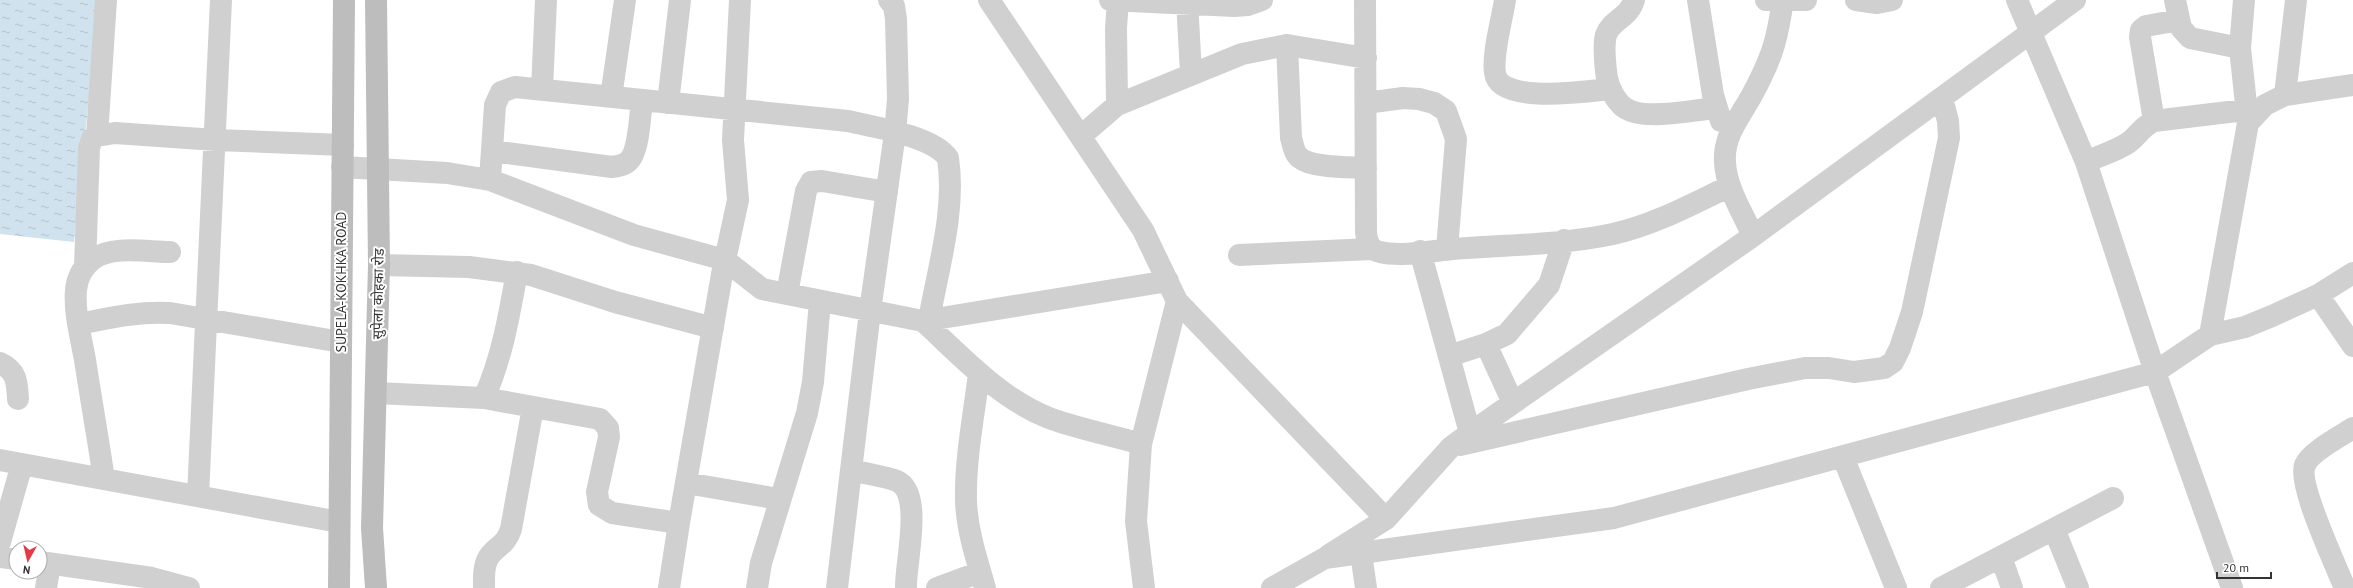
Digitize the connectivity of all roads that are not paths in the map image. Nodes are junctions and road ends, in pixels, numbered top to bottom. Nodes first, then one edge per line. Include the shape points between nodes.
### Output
1 (106, 0) edge
2 (221, 0) edge
3 (344, 0) edge
4 (376, 0) edge
5 (546, 0) edge
6 (625, 0) edge
7 (680, 0) edge
8 (740, 0) edge
9 (889, 0) edge
10 (989, 0) edge
11 (1116, 0) edge
12 (1262, 0) edge
13 (1365, 0) edge
14 (1505, 0) edge
15 (1634, 0) edge
16 (1698, 0) edge
17 (1777, 0) edge
18 (1806, 0) edge
19 (1856, 0) edge
20 (1892, 0) edge
21 (2017, 0) edge
22 (2075, 0) edge
23 (2244, 0) edge
24 (2296, 0) edge
25 (1187, 2) edge
26 (2177, 10) edge
27 (2030, 33) junction
28 (1287, 45) junction
29 (2240, 48) junction
30 (1366, 58) junction
31 (1191, 74) junction
32 (2353, 85) edge
33 (542, 89) junction
34 (1610, 89) junction
35 (2285, 95) junction
36 (610, 97) junction
37 (1942, 98) junction
38 (642, 100) junction
39 (668, 103) junction
40 (1366, 103) junction
41 (1117, 105) junction
42 (1716, 108) junction
43 (735, 111) junction
44 (2247, 116) junction
45 (2154, 121) junction
46 (895, 133) junction
47 (97, 136) junction
48 (1081, 136) junction
49 (216, 140) junction
50 (1727, 143) junction
51 (343, 145) junction
52 (492, 151) junction
53 (2086, 162) junction
54 (342, 167) junction
55 (1366, 168) junction
56 (377, 169) junction
57 (490, 180) junction
58 (1730, 186) junction
59 (887, 192) junction
60 (1753, 236) junction
61 (1564, 240) junction
62 (1372, 249) junction
63 (1447, 250) junction
64 (170, 252) dead end
65 (1420, 252) junction
66 (1239, 255) dead end
67 (725, 260) junction
68 (379, 265) junction
69 (85, 267) junction
70 (517, 272) junction
71 (2353, 274) edge
72 (1168, 280) junction
73 (787, 294) junction
74 (2318, 295) junction
75 (820, 300) junction
76 (1178, 301) junction
77 (870, 310) junction
78 (207, 319) junction
79 (926, 320) junction
80 (79, 324) junction
81 (713, 328) junction
82 (2210, 335) junction
83 (341, 342) junction
84 (1486, 344) junction
85 (2353, 346) edge
86 (1449, 356) junction
87 (0, 363) edge
88 (2155, 372) junction
89 (979, 373) junction
90 (376, 392) junction
91 (484, 398) junction
92 (18, 399) dead end
93 (1513, 403) junction
94 (532, 407) junction
95 (2353, 428) edge
96 (1470, 433) junction
97 (1141, 444) junction
98 (1451, 447) junction
99 (1843, 457) junction
100 (0, 460) edge
101 (22, 464) junction
102 (852, 470) junction
103 (104, 479) junction
104 (686, 484) junction
105 (198, 496) junction
106 (2113, 498) dead end
107 (779, 499) junction
108 (1386, 518) junction
109 (340, 522) junction
110 (679, 523) junction
111 (2054, 530) junction
112 (0, 542) edge
113 (1361, 553) junction
114 (2001, 557) junction
115 (1325, 558) junction
116 (48, 564) edge
117 (983, 580) edge
118 (150, 583) edge
119 (189, 588) edge
120 (340, 588) edge
121 (376, 588) edge
122 (484, 588) edge
123 (669, 588) edge
124 (757, 588) edge
125 (837, 588) edge
126 (906, 588) edge
127 (937, 588) edge
128 (1144, 588) edge
129 (1272, 588) edge
130 (1366, 588) edge
131 (1896, 588) edge
132 (1941, 588) edge
133 (2012, 588) edge
134 (2078, 588) edge
135 (2232, 588) edge
136 (2345, 588) edge

1 - 47 street
2 - 49 street
3 - 51 street, SUPELA-KOKHKA ROAD
4 - 56 street, सुपेला कोहका रोड
5 - 33 street
6 - 36 street
7 - 39 street
8 - 43 street
9 - 46 street via 894,6 896,19 898,99
10 - 48 street
11 - 25 street
11 - 41 street
12 - 25 street via 1234,6
13 - 30 street
14 - 34 street via 1495,61 1495,74 1501,83 1512,90 1532,94
15 - 34 street via 1627,15 1609,28 1606,35 1605,62
16 - 42 street
17 - 18 street
17 - 50 street via 1779,30 1771,54 1752,96 1735,122
19 - 20 street via 1876,3
21 - 27 street
22 - 27 street
23 - 29 street
24 - 35 street
25 - 31 street
26 - 29 street via 2181,28 2190,38
26 - 45 street via 2141,30
27 - 37 street
27 - 53 street
28 - 30 street
28 - 31 street via 1242,54
28 - 55 street via 1291,138 1295,152 1300,158 1319,164
29 - 44 street
30 - 40 street
31 - 41 street
32 - 35 street
33 - 36 street
33 - 52 street via 514,87 501,92 495,105
34 - 42 street via 1620,103 1630,111 1647,113
35 - 44 street
36 - 38 street
37 - 60 street
37 - 98 street via 1949,138 1915,298 1900,348 1893,362 1884,368 1854,372 1805,368
38 - 39 street
38 - 52 street via 634,153 627,163 612,167
39 - 43 street
40 - 55 street
40 - 63 street via 1403,98 1419,99 1434,103 1446,111 1456,139
41 - 48 street
42 - 50 street
43 - 46 street via 848,121
43 - 67 street via 738,200
44 - 45 street
44 - 82 street
45 - 53 street via 2142,127 2135,137 2122,146
46 - 59 street
46 - 79 street via 937,147 948,158 950,184 946,228
47 - 49 street via 115,133
47 - 69 street via 92,139 89,148
48 - 72 street via 1143,230
49 - 51 street
49 - 78 street
50 - 58 street via 1725,161
51 - 54 street, SUPELA-KOKHKA ROAD
52 - 57 street
53 - 88 street
54 - 56 street
54 - 83 street, SUPELA-KOKHKA ROAD
55 - 62 street via 1366,232
56 - 57 street via 447,173
56 - 68 street, सुपेला कोहका रोड
57 - 67 street via 634,235
58 - 60 street
58 - 61 street via 1662,219 1613,234
59 - 73 street via 822,181 811,182 806,191
59 - 77 street
60 - 93 street
61 - 63 street
61 - 84 street via 1548,284 1507,334
62 - 65 street via 1386,252
62 - 66 street
63 - 65 street
64 - 69 street via 113,252 94,258
65 - 86 street
67 - 73 street via 762,289
67 - 81 street
68 - 70 street via 469,267
68 - 90 street, सुपेला कोहका रोड
69 - 80 street via 76,290
70 - 81 street
70 - 91 street via 504,340 495,374
71 - 74 street
72 - 76 street
72 - 79 street
73 - 75 street
74 - 82 street via 2245,327
74 - 85 street
75 - 77 street
75 - 107 street via 813,382 807,413
76 - 97 street
76 - 108 street
77 - 79 street
77 - 102 street
78 - 80 street via 150,312
78 - 83 street
78 - 105 street
79 - 89 street
80 - 103 street
81 - 104 street
82 - 88 street
83 - 109 street, SUPELA-KOKHKA ROAD
84 - 86 street
84 - 93 street
86 - 96 street
87 - 92 street via 14,373
88 - 99 street
88 - 135 street
89 - 97 street via 1012,397 1049,417
89 - 117 street via 968,455 966,502 972,541
90 - 91 street
90 - 121 street, सुपेला कोहका रोड via 372,528
91 - 94 street
93 - 96 street
94 - 110 street via 600,419 604,422 609,437 597,500 605,510
94 - 122 street via 511,529 503,545 488,558
95 - 136 street via 2312,455 2303,472 2308,495
96 - 98 street
97 - 128 street via 1136,521
98 - 108 street
99 - 113 street via 1614,518
99 - 131 street
100 - 101 street
101 - 103 street
101 - 112 street
102 - 125 street
102 - 126 street via 897,481 910,495 912,526
103 - 105 street
104 - 107 street
104 - 110 street
105 - 109 street
106 - 111 street
107 - 124 street via 760,563
108 - 115 street
109 - 120 street, SUPELA-KOKHKA ROAD
110 - 123 street
111 - 114 street
111 - 134 street
113 - 115 street
113 - 130 street
114 - 132 street
114 - 133 street
115 - 129 street
116 - 118 street
117 - 127 street
118 - 119 street

